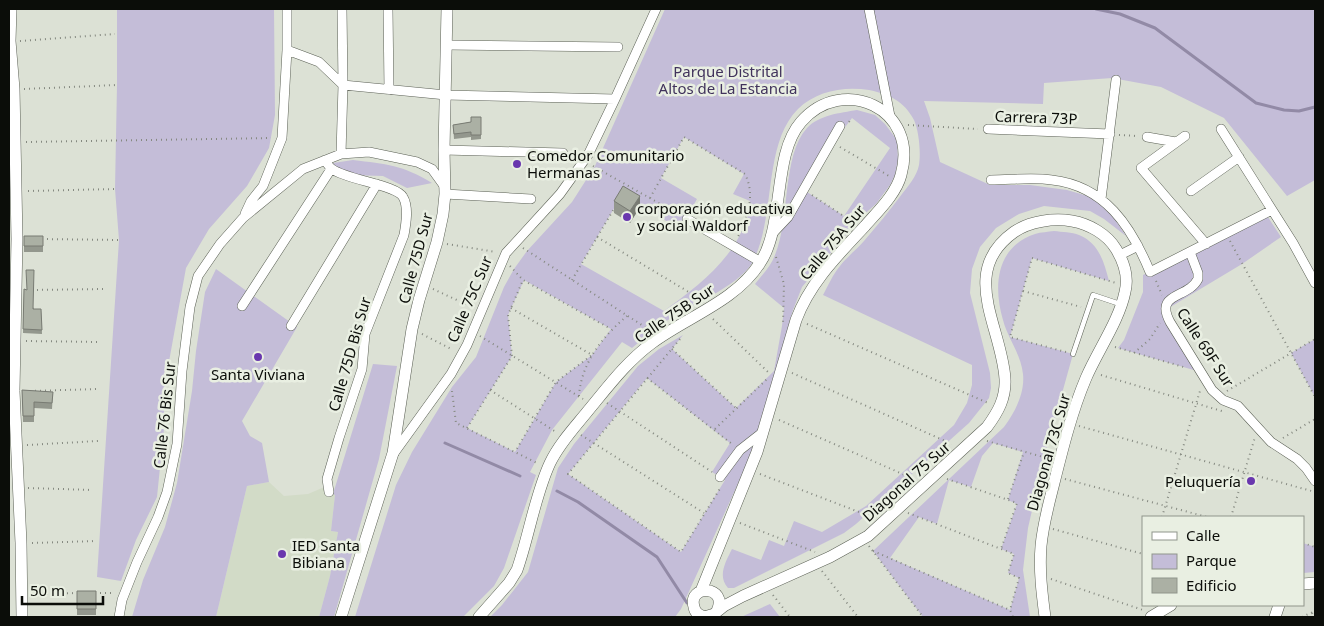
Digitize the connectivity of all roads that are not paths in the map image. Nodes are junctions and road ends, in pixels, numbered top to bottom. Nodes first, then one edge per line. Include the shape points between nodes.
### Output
1 (11, 9) edge
2 (287, 9) edge
3 (342, 9) edge
4 (388, 9) edge
5 (447, 9) edge
6 (656, 9) edge
7 (869, 9) edge
8 (9, 41) edge
9 (447, 45) junction
10 (618, 47) dead end
11 (287, 50) junction
12 (1116, 80) dead end
13 (343, 85) junction
14 (12, 89) edge
15 (389, 90) junction
16 (446, 95) junction
17 (616, 99) junction
18 (893, 120) junction
19 (840, 126) dead end
20 (988, 129) road end
21 (1221, 129) dead end
22 (1110, 134) junction
23 (1185, 136) dead end
24 (1147, 138) road end
25 (1176, 142) junction
26 (444, 150) junction
27 (563, 153) dead end
28 (341, 154) junction
29 (1239, 157) junction
30 (325, 160) junction
31 (331, 169) junction
32 (991, 180) dead end
33 (377, 184) junction
34 (12, 191) edge
35 (445, 191) junction
36 (1191, 191) dead end
37 (532, 198) dead end
38 (1101, 199) junction
39 (1272, 210) junction
40 (243, 218) junction
41 (687, 219) road end
42 (13, 239) edge
43 (770, 239) junction
44 (1206, 244) junction
45 (1138, 246) junction
46 (1190, 252) junction
47 (1120, 255) junction
48 (761, 262) junction
49 (1315, 283) edge
50 (13, 290) edge
51 (1121, 304) junction
52 (242, 306) dead end
53 (291, 326) dead end
54 (1073, 354) road end
55 (764, 432) junction
56 (393, 453) junction
57 (723, 479) road end
58 (1315, 481) edge
59 (329, 492) dead end
60 (711, 593) junction
61 (743, 596) junction
62 (693, 606) junction
63 (1170, 606) edge
64 (717, 611) junction
65 (1153, 616) edge
66 (22, 617) edge
67 (118, 617) edge
68 (341, 617) edge
69 (479, 617) edge
70 (687, 617) edge
71 (705, 617) edge
72 (1045, 617) edge

1 - 8 street
2 - 11 street
3 - 13 street
4 - 15 street
5 - 9 street, Calle 75D Sur
6 - 17 street, Calle 75C Sur
7 - 18 street
8 - 14 street
9 - 10 street
9 - 16 street, Calle 75D Sur
11 - 13 street via 319,62
11 - 40 street via 282,138 263,186
12 - 22 street
13 - 15 street
13 - 28 street
14 - 34 street via 16,142
15 - 16 street
16 - 17 street
16 - 26 street, Calle 75D Sur
17 - 56 street, Calle 75C Sur via 584,160 560,194 504,257 462,355
18 - 43 street, Calle 75B Sur via 881,108 862,100 837,101 822,106 800,122 786,154
18 - 55 street, Calle 75A Sur via 903,139 904,160 899,182 804,300
19 - 43 street via 788,217
20 - 22 street, Carrera 73P
21 - 29 street
22 - 38 street
23 - 25 street
24 - 25 street
25 - 44 street via 1141,168
26 - 27 street
26 - 35 street, Calle 75D Sur
28 - 30 street
28 - 35 street via 369,152 417,162 432,169
29 - 36 street
29 - 39 street
30 - 31 street
30 - 40 street via 302,170
31 - 33 street via 356,180
31 - 52 street
32 - 38 street via 1050,179 1081,186
33 - 53 street
33 - 59 street, Calle 75D Bis Sur via 399,192 403,197 406,224 365,334 362,369 338,438 327,479
34 - 42 street
35 - 37 street
35 - 56 street, Calle 75D Sur via 444,214 413,323
38 - 45 street
39 - 44 street
39 - 49 street
40 - 67 street, Calle 76 Bis Sur via 198,276 190,307 177,444 168,490
41 - 48 street
42 - 50 street
43 - 48 street, Calle 75B Sur
44 - 46 street
45 - 46 street via 1150,272
45 - 47 street
46 - 58 street, Calle 69F Sur via 1198,280 1169,301 1165,310 1170,322 1218,397 1238,406 1273,444 1297,459
47 - 51 street via 1126,270
47 - 61 street, Diagonal 75 Sur via 1104,235 1090,226 1068,220 1029,225 1002,242 993,255 985,287 1000,350 1004,393 987,427 863,538 830,557
48 - 69 street, Calle 75B Sur via 738,287 660,337 629,363 569,434 548,469 516,570 500,595
50 - 66 street
51 - 54 lane via 1093,295
51 - 72 street, Diagonal 73C Sur via 1089,371 1059,462 1041,544 1040,575
55 - 57 street via 740,450
55 - 60 street, Calle 75A Sur via 713,561
56 - 68 street, Calle 75C Sur
60 - 61 street, Diagonal 75 Sur
60 - 62 street via 695,597
60 - 64 street via 720,603
61 - 64 street, Diagonal 75 Sur
62 - 70 street
62 - 71 street via 698,614
63 - 65 street
64 - 71 street

